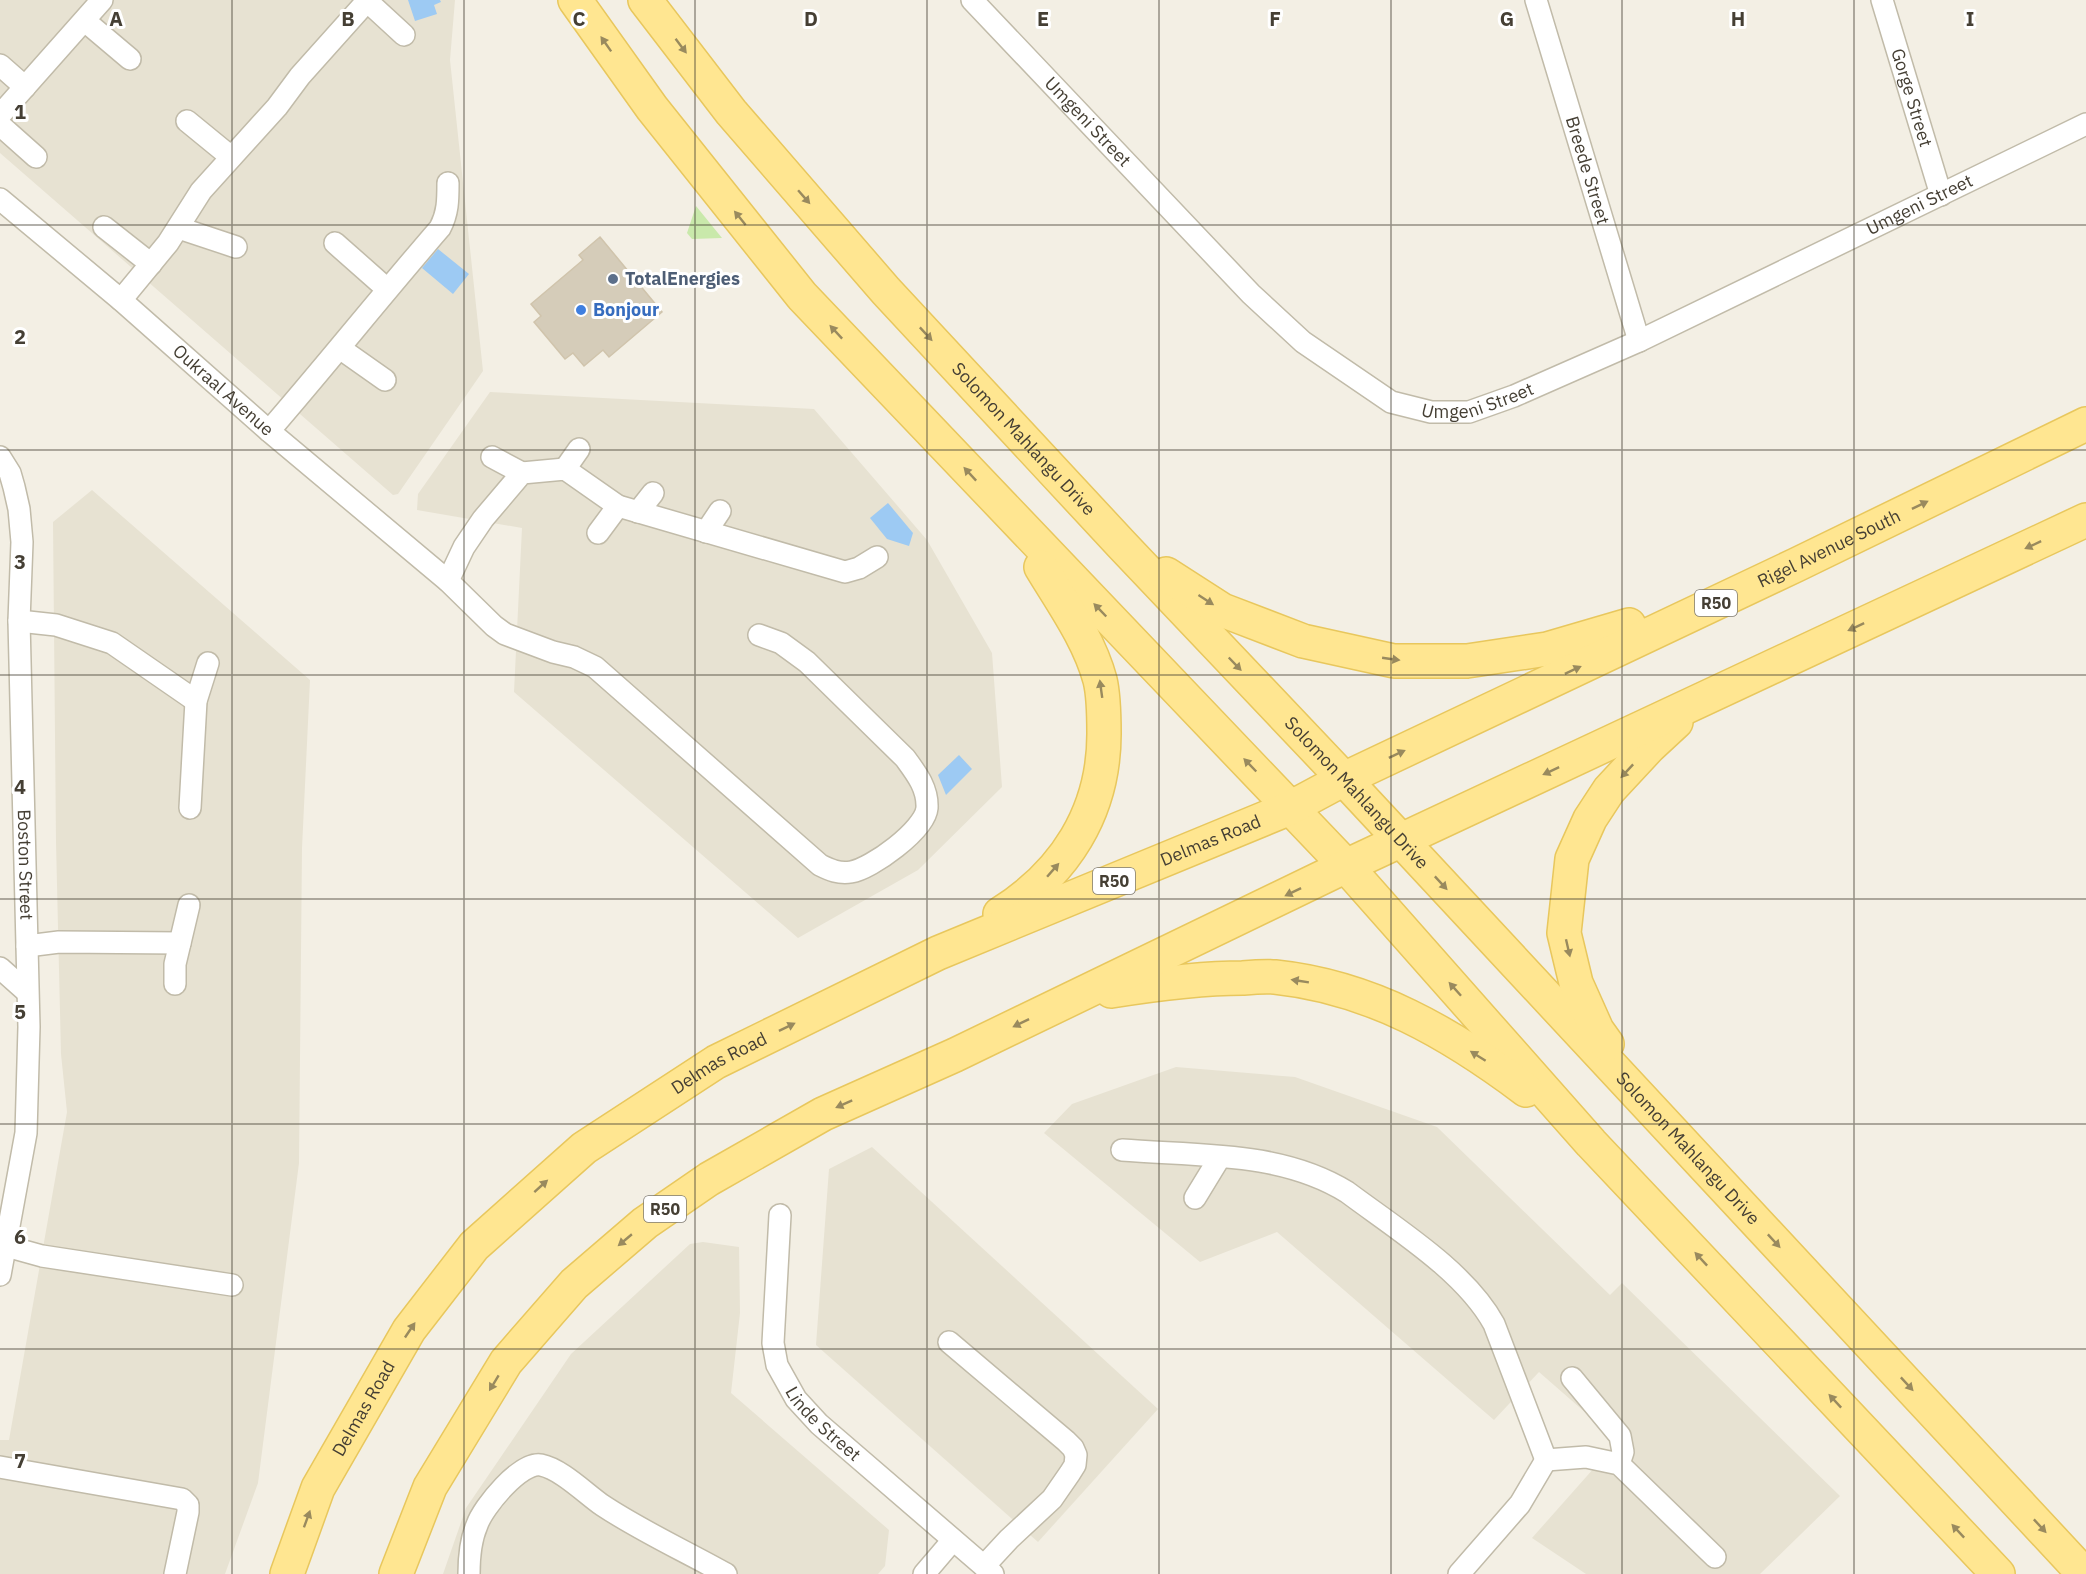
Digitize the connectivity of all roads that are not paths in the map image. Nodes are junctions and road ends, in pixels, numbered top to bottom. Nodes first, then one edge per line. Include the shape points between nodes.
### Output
1 (102, 0) edge
2 (575, 0) edge
3 (645, 0) edge
4 (972, 0) edge
5 (1536, 0) edge
6 (1882, 0) edge
7 (368, 1) edge
8 (85, 21) junction
9 (404, 34) dead end
10 (130, 59) dead end
11 (0, 65) edge
12 (25, 87) junction
13 (0, 115) edge
14 (187, 121) dead end
15 (2086, 124) edge
16 (0, 125) edge
17 (36, 157) dead end
18 (231, 157) junction
19 (448, 183) dead end
20 (1941, 195) junction
21 (0, 199) edge
22 (104, 227) dead end
23 (179, 228) junction
24 (335, 243) dead end
25 (236, 247) dead end
26 (151, 264) junction
27 (387, 289) junction
28 (120, 300) junction
29 (1639, 341) junction
30 (340, 349) junction
31 (386, 380) dead end
32 (2086, 424) edge
33 (270, 431) junction
34 (579, 449) dead end
35 (0, 457) edge
36 (492, 457) dead end
37 (566, 469) junction
38 (522, 473) junction
39 (653, 493) dead end
40 (618, 506) junction
41 (720, 511) dead end
42 (638, 512) junction
43 (1011, 516) junction
44 (2086, 520) edge
45 (706, 532) junction
46 (598, 533) dead end
47 (1122, 545) junction
48 (878, 557) dead end
49 (1796, 565) junction
50 (448, 581) junction
51 (19, 621) junction
52 (759, 635) dead end
53 (208, 663) dead end
54 (196, 701) junction
55 (1699, 701) junction
56 (1344, 779) junction
57 (190, 808) dead end
58 (1290, 808) junction
59 (1401, 841) junction
60 (1346, 866) junction
61 (189, 905) dead end
62 (180, 943) junction
63 (27, 946) junction
64 (938, 953) junction
65 (0, 968) edge
66 (175, 984) dead end
67 (27, 992) junction
68 (1074, 998) junction
69 (1656, 1114) junction
70 (1591, 1143) junction
71 (1122, 1150) dead end
72 (1220, 1157) junction
73 (1195, 1198) dead end
74 (780, 1215) dead end
75 (6, 1246) junction
76 (0, 1275) edge
77 (232, 1285) dead end
78 (949, 1342) dead end
79 (1572, 1378) dead end
80 (1546, 1460) junction
81 (1619, 1464) junction
82 (0, 1467) edge
83 (953, 1540) junction
84 (1715, 1557) dead end
85 (989, 1570) edge
86 (175, 1574) edge
87 (287, 1574) edge
88 (396, 1574) edge
89 (469, 1574) edge
90 (726, 1574) edge
91 (924, 1574) edge
92 (1459, 1574) edge
93 (1998, 1574) edge
94 (2084, 1574) edge

1 - 8 street
43 -> 2 main road via 802,296 652,108
3 -> 47 main road, Solomon Mahlangu Drive via 731,112 886,291
4 - 29 street, Umgeni Street via 1285,327 1391,402 1431,412 1470,412
5 - 29 street, Breede Street
6 - 20 street, Gorge Street
7 - 9 street
7 - 18 street
8 - 10 street
8 - 12 street
11 - 12 street
12 - 13 street
14 - 18 street
15 - 20 street, Umgeni Street
16 - 17 street
18 - 23 street via 201,191
19 - 27 street via 446,218
20 - 29 street, Umgeni Street
21 - 28 street, Oukraal Avenue
22 - 26 street
23 - 25 street
23 - 26 street
24 - 27 street
26 - 28 street
27 - 30 street
28 - 33 street, Oukraal Avenue
30 - 31 street
30 - 33 street
49 -> 32 main road, Rigel Avenue South / R50
33 - 50 street, Oukraal Avenue
34 - 37 street
35 - 51 street, Boston Street via 10,474 19,509
36 - 38 street
37 - 38 street
37 - 40 street
38 - 50 street via 483,519
39 - 42 street
40 - 42 street
40 - 46 street
41 - 45 street
42 - 45 street
58 -> 43 main road
64 -> 43 main road via 1020,902 1055,868 1080,834 1090,812 1104,758 1100,680 1079,631
44 -> 55 main road, R50
45 - 48 street via 845,572
47 -> 49 main road via 1222,610 1303,641 1394,661 1467,662 1547,649 1606,633
47 -> 56 main road, Solomon Mahlangu Drive
56 -> 49 main road, Rigel Avenue South / R50
50 - 52 street, Oukraal Avenue via 506,634 596,667 820,866 844,873 865,868 918,827 927,808 924,788 905,758 807,662 780,643
51 - 54 street via 56,626 112,643
51 - 63 street, Boston Street
53 - 54 street
54 - 57 street
55 -> 59 main road, R50
55 -> 69 main road via 1609,790 1590,819 1572,859 1564,933 1576,983 1597,1030
56 - 58 main road, Delmas Road / R50
56 - 59 main road, Solomon Mahlangu Drive
58 - 60 main road
58 - 64 main road, Delmas Road / R50
59 - 60 main road, R50
59 -> 69 main road, Solomon Mahlangu Drive
60 -> 68 main road, R50
70 -> 60 main road
61 - 62 street
62 - 63 street via 59,942
62 - 66 street
63 - 67 street, Boston Street
87 -> 64 main road, Delmas Road / R50 via 318,1488 409,1330 474,1246 584,1148 716,1062
65 - 67 street
67 - 75 street, Boston Street via 26,1133
70 -> 68 main road via 1486,1060 1436,1030 1379,1002 1327,986 1273,977 1224,978 1151,984
68 -> 88 main road, R50 via 823,1114 709,1179 636,1231 574,1284 506,1362 430,1486
69 -> 94 main road, Solomon Mahlangu Drive
93 -> 70 main road
71 - 72 street
72 - 73 street
72 - 80 street via 1275,1164 1332,1183 1448,1269 1494,1324
74 - 83 street, Linde Street via 773,1343 786,1384 819,1424
75 - 76 street, Boston Street
75 - 77 street via 42,1256
78 - 85 street via 1066,1441 1076,1455 1075,1465 1052,1499 1009,1539
79 - 81 street via 1620,1436 1623,1452
80 - 81 street via 1586,1457
80 - 92 street via 1520,1504
81 - 84 street
82 - 86 street via 182,1499 188,1512
83 - 85 street, Linde Street
83 - 91 street
89 - 90 street via 469,1551 477,1522 518,1473 540,1464 620,1516

